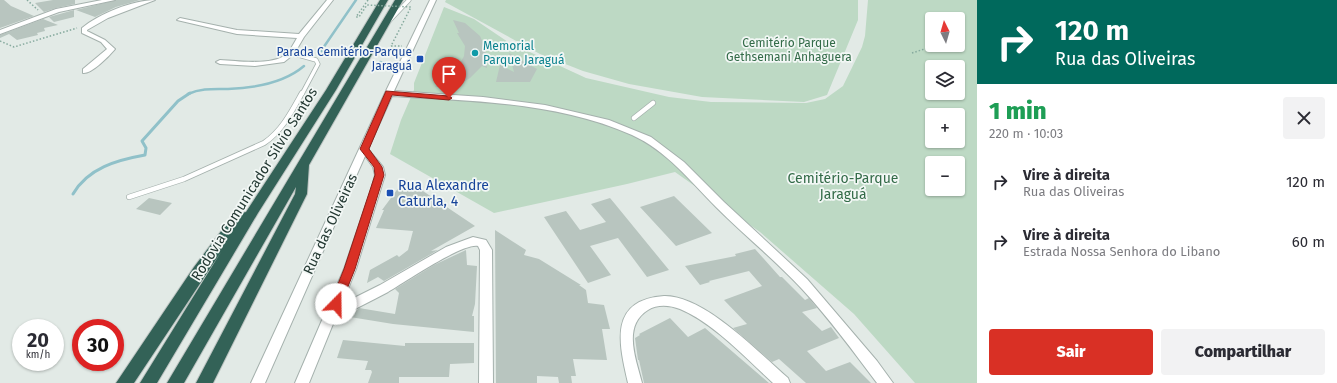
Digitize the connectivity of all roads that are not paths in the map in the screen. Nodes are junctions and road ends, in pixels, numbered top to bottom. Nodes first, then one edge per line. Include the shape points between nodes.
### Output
1 (112, 0) edge
2 (152, 0) edge
3 (330, 0) edge
4 (384, 0) edge
5 (399, 0) edge
6 (409, 0) edge
7 (433, 0) edge
8 (79, 3) edge
9 (180, 20) dead end
10 (382, 28) junction
11 (0, 32) edge
12 (301, 36) junction
13 (291, 53) junction
14 (220, 62) dead end
15 (86, 71) dead end
16 (389, 93) junction
17 (653, 103) dead end
18 (634, 118) dead end
19 (364, 149) junction
20 (304, 160) junction
21 (129, 197) dead end
22 (253, 210) junction
23 (331, 315) junction
24 (124, 383) edge
25 (148, 383) edge
26 (175, 383) edge
27 (204, 383) edge
28 (258, 383) edge
29 (302, 383) edge
30 (486, 383) edge
31 (636, 383) edge
32 (783, 383) edge
33 (886, 383) edge

1 - 8 street
2 - 15 street via 133,5 86,26 84,32 112,49
3 - 12 street
4 - 22 highway, Rodovia Comunicador Silvio Santos via 331,90
5 - 10 highway, Rodovia Comunicador Silvio Santos
6 - 10 lane
7 - 16 street, Rua das Oliveiras
8 - 11 street
9 - 12 street via 236,32
10 - 20 highway, Rodovia Comunicador Silvio Santos
12 - 13 street
13 - 14 street via 282,60 272,62
13 - 21 lane via 316,60 318,64 286,120 272,138 208,169 159,189
16 - 19 street, Rua das Oliveiras
16 - 33 street via 530,105 572,113 635,133 660,146 804,283
17 - 18 lane
19 - 23 street via 378,167 380,175 350,269
19 - 28 street, Rua das Oliveiras
20 - 26 highway, Rodovia Comunicador Silvio Santos
20 - 27 highway via 301,194
22 - 24 highway via 230,229
22 - 25 highway, Rodovia Comunicador Silvio Santos
23 - 29 street
23 - 30 street via 450,250 472,241 482,243 486,250
31 - 32 street via 626,342 628,321 634,311 640,308 651,303 671,301 692,308 715,324

